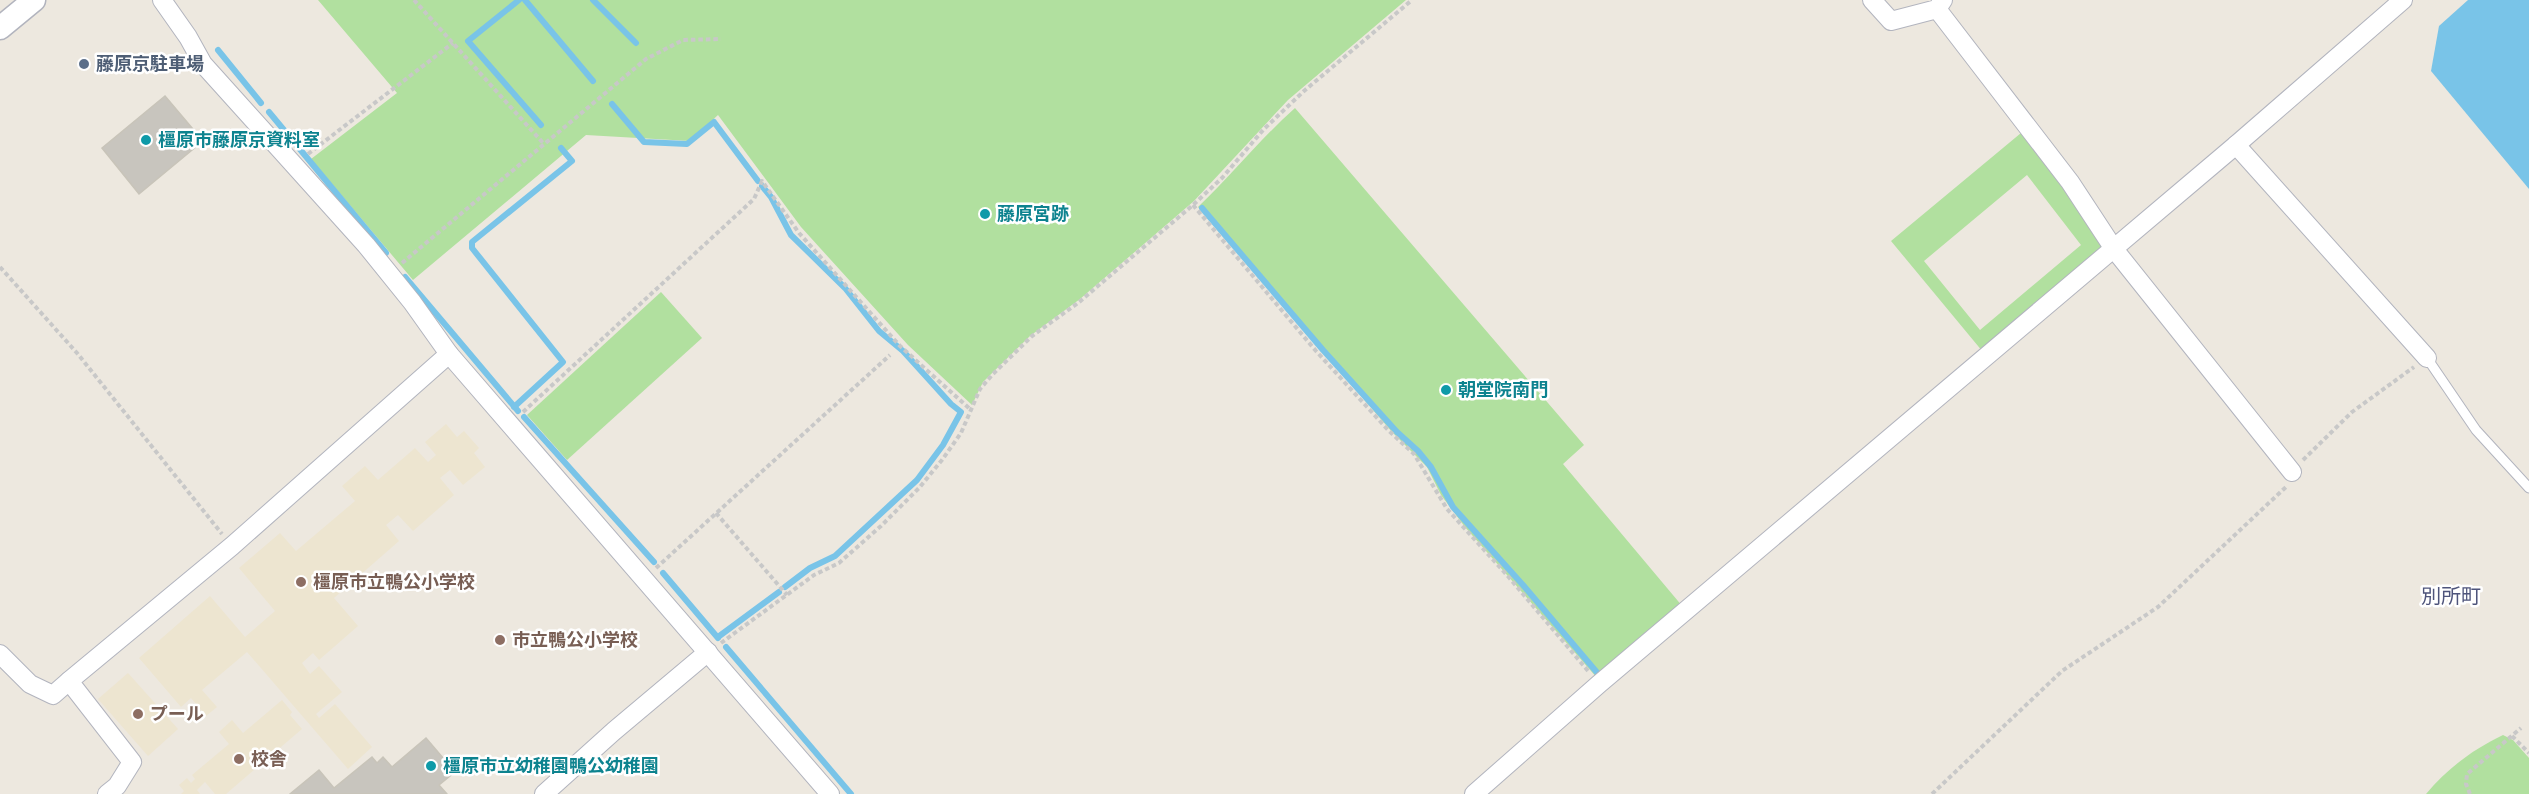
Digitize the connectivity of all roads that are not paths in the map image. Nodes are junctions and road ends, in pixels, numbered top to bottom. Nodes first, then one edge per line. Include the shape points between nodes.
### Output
1 (34, 0) edge
2 (162, 0) edge
3 (1872, 0) edge
4 (2403, 0) edge
5 (1940, 4) edge
6 (0, 28) edge
7 (2236, 145) junction
8 (2114, 249) junction
9 (449, 354) junction
10 (2427, 358) joint
11 (2292, 472) road end
12 (2529, 488) edge
13 (708, 652) junction
14 (0, 654) edge
15 (69, 681) junction
16 (106, 794) edge
17 (544, 794) edge
18 (830, 794) edge
19 (1474, 794) edge

1 - 6 street
2 - 9 street via 203,64 390,273
3 - 5 street via 1891,21
4 - 7 street
5 - 8 street
7 - 8 street
7 - 10 street
8 - 11 street
8 - 19 street
9 - 13 street
9 - 15 street via 232,546
10 - 12 lane via 2476,430
13 - 17 street
13 - 18 street
14 - 15 street via 30,684 53,695
15 - 16 street via 132,762 117,786

